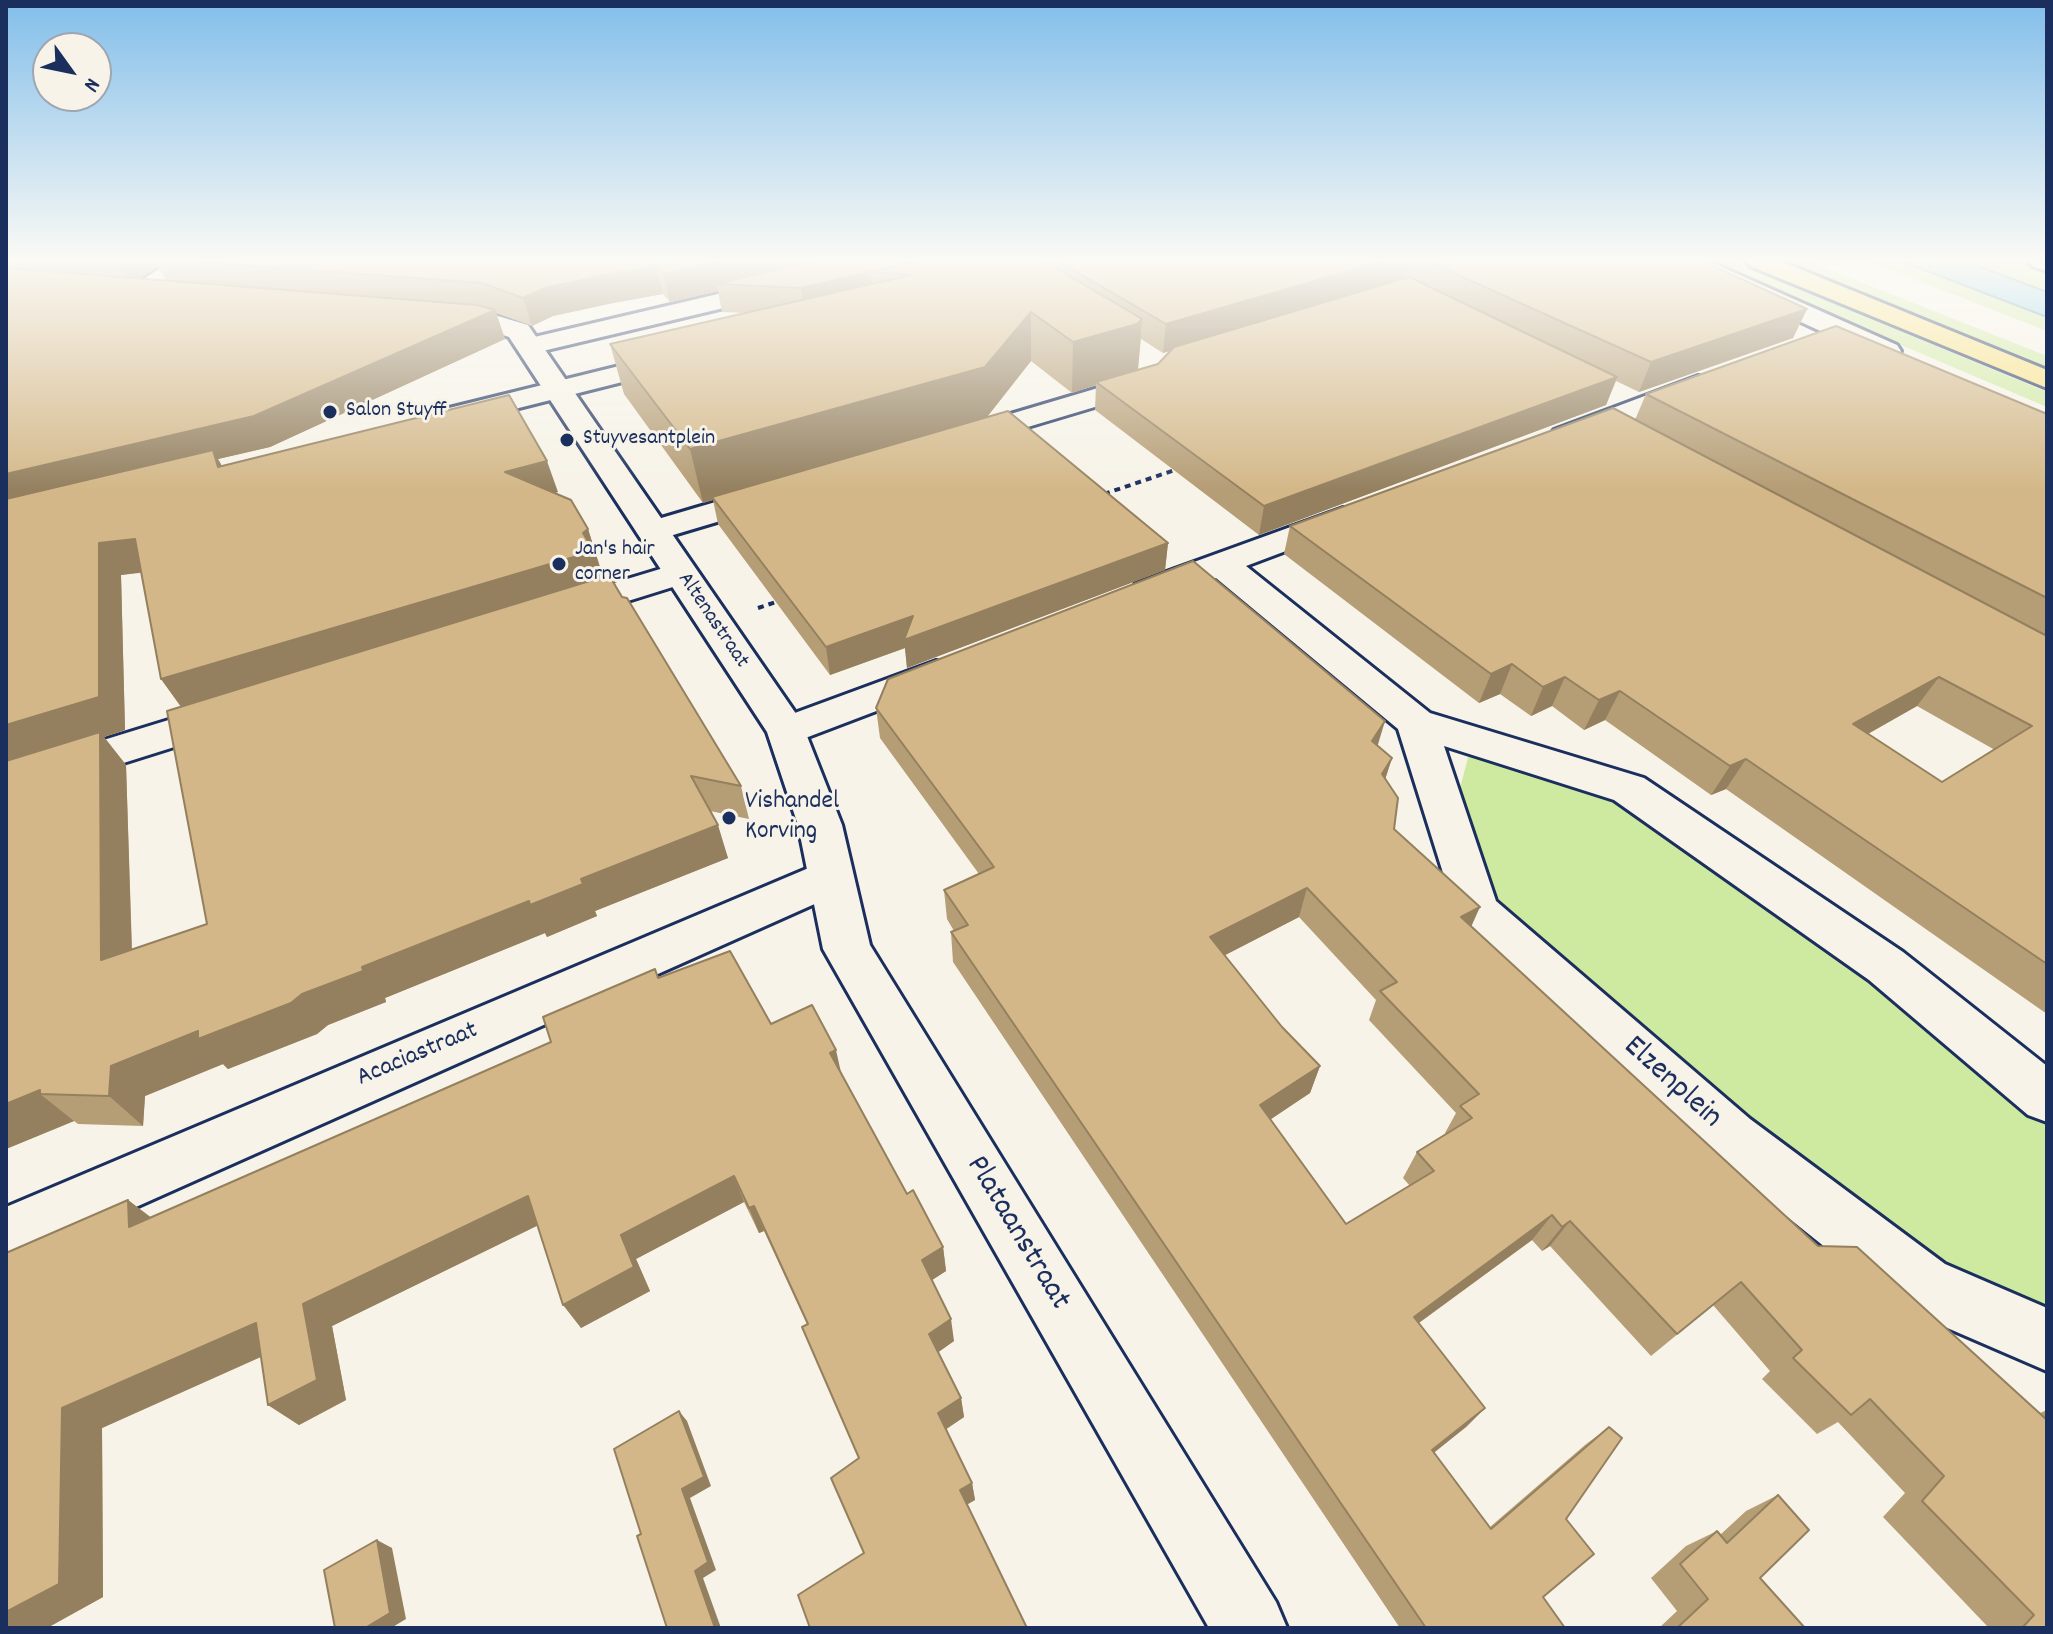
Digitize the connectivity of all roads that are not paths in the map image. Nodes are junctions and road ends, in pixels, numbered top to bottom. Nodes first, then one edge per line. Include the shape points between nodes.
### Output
1 (524, 337) edge
2 (567, 337) edge
3 (1830, 337) edge
4 (1856, 337) edge
5 (1943, 337) edge
6 (1814, 343) edge
7 (530, 346) junction
8 (1133, 350) edge
9 (705, 352) edge
10 (1916, 363) edge
11 (1726, 374) edge
12 (2047, 380) edge
13 (557, 390) junction
14 (1617, 406) junction
15 (431, 421) edge
16 (1646, 444) edge
17 (937, 445) edge
18 (1530, 449) edge
19 (804, 485) edge
20 (1368, 508) edge
21 (653, 531) junction
22 (1220, 563) junction
23 (680, 574) junction
24 (1118, 603) edge
25 (532, 620) edge
26 (972, 659) edge
27 (262, 705) edge
28 (1416, 723) junction
29 (787, 731) junction
30 (6, 785) edge
31 (825, 851) junction
32 (2047, 1098) edge
33 (6, 1236) edge
34 (2047, 1340) edge
35 (1250, 1628) edge

1 - 7 street, Altenastraat
2 - 7 street
3 - 6 street
4 - 10 street
5 - 12 main road
7 - 13 street, Altenastraat
8 - 17 street via 1167,364 1145,383
9 - 13 street
11 - 14 street
13 - 15 street
13 - 21 street, Altenastraat
14 - 16 street
14 - 18 street
19 - 21 street
20 - 22 street
21 - 23 street, Altenastraat
22 - 24 street
22 - 28 street
23 - 25 street
23 - 29 street, Altenastraat
26 - 29 street
27 - 30 street
28 - 32 street via 1629,789 1886,966
28 - 34 street, Elzenplein via 1476,911 1730,1137 1923,1286
29 - 31 street, Altenastraat
31 - 33 street, Acaciastraat
31 - 35 street, Plataanstraat via 847,949

